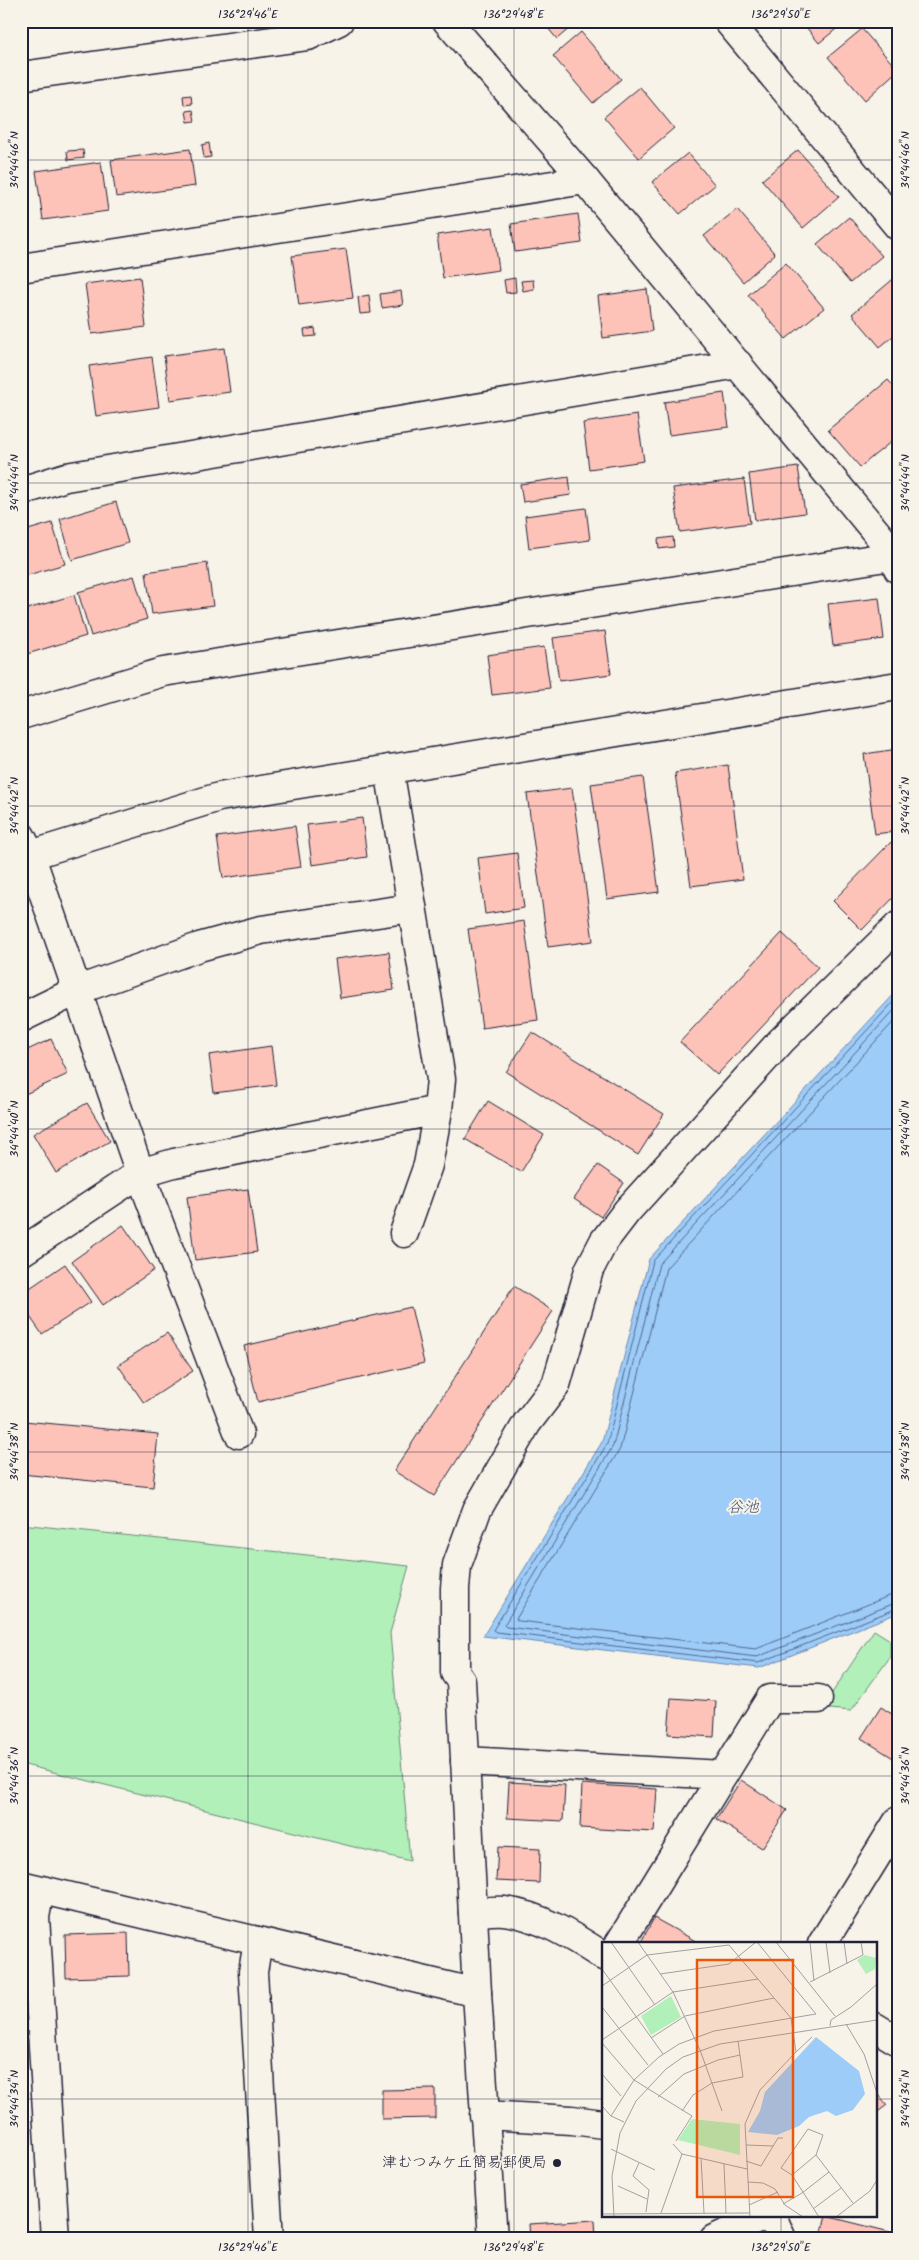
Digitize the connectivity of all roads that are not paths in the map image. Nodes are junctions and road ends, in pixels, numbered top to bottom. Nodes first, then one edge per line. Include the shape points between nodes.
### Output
1 (339, 21) edge
2 (447, 21) edge
3 (728, 21) edge
4 (21, 76) edge
5 (585, 180) junction
6 (898, 226) edge
7 (21, 268) edge
8 (738, 364) junction
9 (21, 491) edge
10 (897, 560) edge
11 (898, 686) edge
12 (21, 715) edge
13 (389, 769) junction
14 (24, 849) edge
15 (412, 908) junction
16 (898, 926) edge
17 (78, 990) junction
18 (21, 1018) edge
19 (438, 1110) junction
20 (140, 1173) junction
21 (404, 1233) dead end
22 (21, 1252) edge
23 (239, 1434) dead end
24 (818, 1699) dead end
25 (465, 1761) junction
26 (723, 1775) junction
27 (898, 1821) edge
28 (31, 1888) edge
29 (473, 1913) junction
30 (258, 1941) junction
31 (620, 1942) edge
32 (823, 1942) edge
33 (602, 1955) edge
34 (477, 1993) junction
35 (876, 2028) edge
36 (898, 2041) edge
37 (484, 2115) junction
38 (602, 2124) edge
39 (761, 2218) edge
40 (773, 2218) edge
41 (55, 2239) edge
42 (268, 2239) edge
43 (493, 2239) edge
44 (714, 2239) edge
45 (782, 2239) edge

1 - 4 street via 308,36
2 - 5 street
3 - 6 street
5 - 7 street
5 - 8 street
8 - 9 street via 66,477
8 - 10 street
10 - 12 street via 162,672
11 - 13 street
13 - 14 street via 219,797
13 - 15 street
14 - 17 street
15 - 17 street via 260,930 199,947
15 - 19 street via 441,1079
16 - 25 street via 781,1041 627,1211 604,1241 590,1270 556,1385 526,1423 477,1510 457,1565 454,1588 455,1673 461,1681
17 - 18 street
17 - 20 street
19 - 20 street via 174,1163
19 - 21 street via 428,1166
20 - 22 street
20 - 23 street
24 - 26 street via 770,1699
25 - 26 street
25 - 29 street
26 - 31 street
27 - 32 street
28 - 30 street
28 - 41 street
29 - 33 street via 504,1911 535,1919
29 - 34 street
30 - 34 street
30 - 42 street via 253,1972
34 - 37 street
35 - 36 street
37 - 38 street
37 - 43 street
39 - 44 street
40 - 45 street

